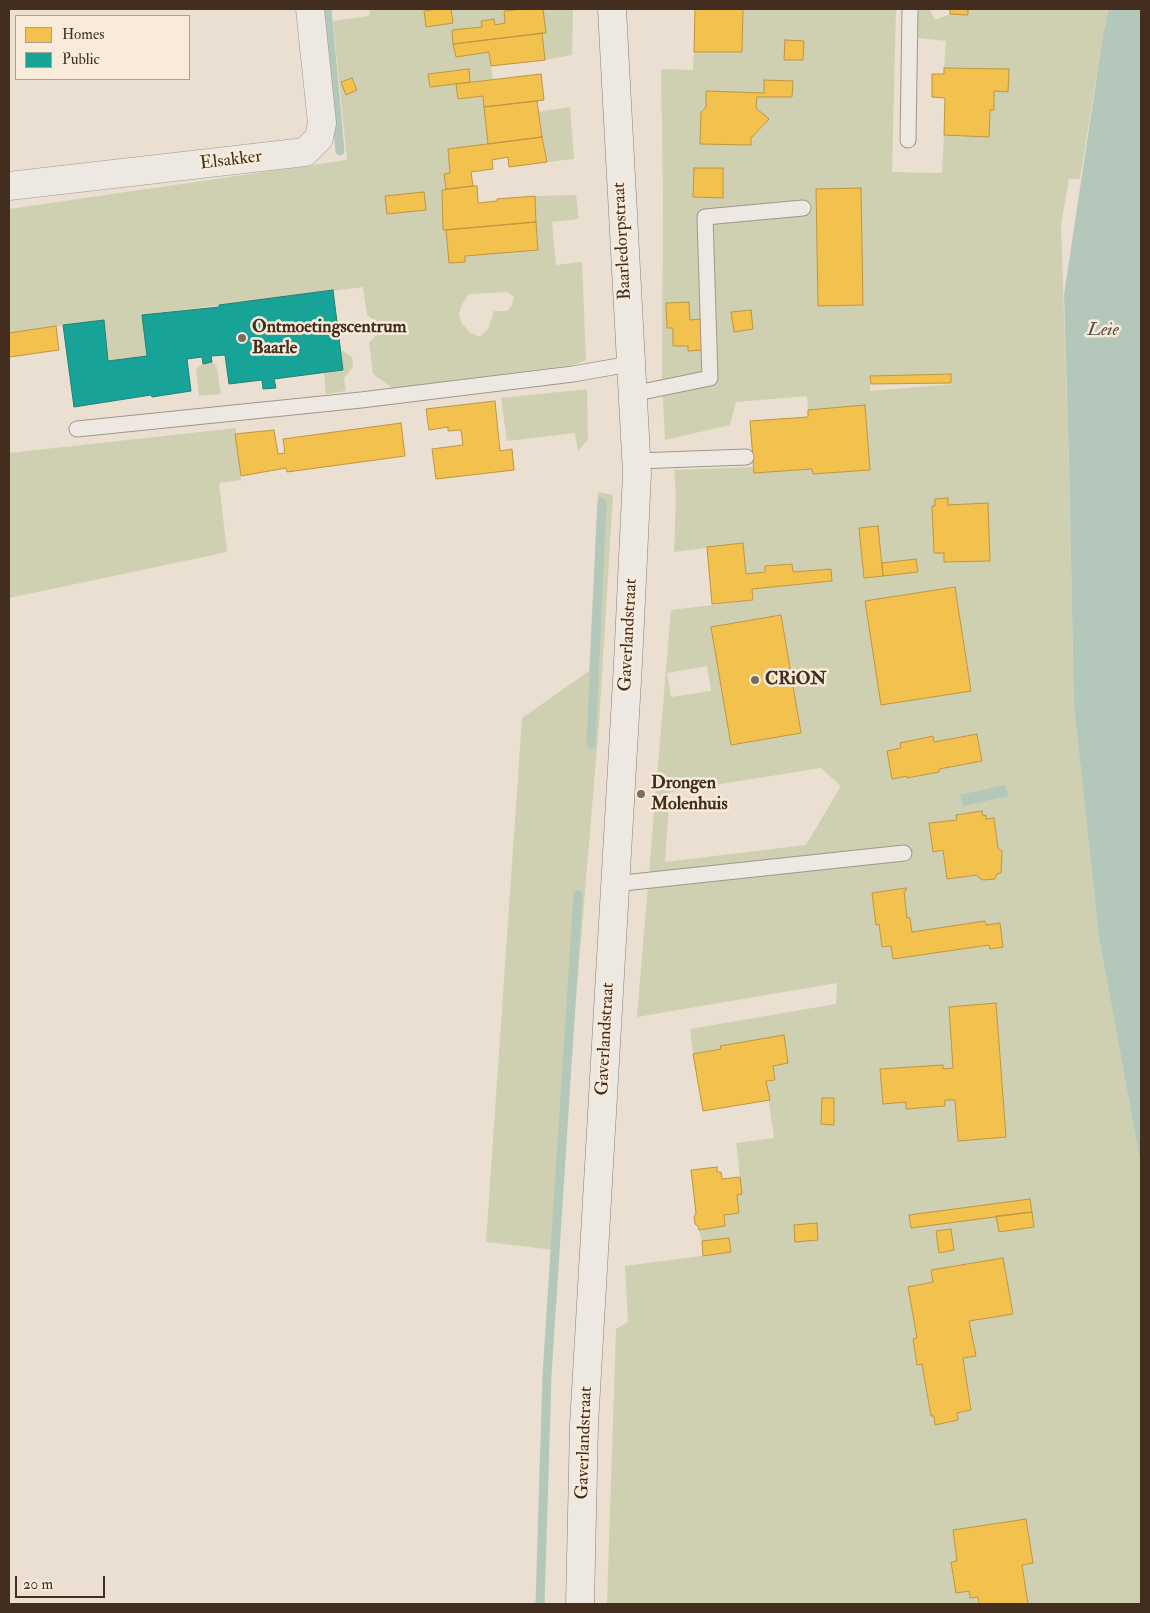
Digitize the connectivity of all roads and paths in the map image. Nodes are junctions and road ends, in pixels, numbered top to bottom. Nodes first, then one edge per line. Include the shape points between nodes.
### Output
1 (310, 9) edge
2 (612, 9) edge
3 (910, 9) edge
4 (908, 140) dead end
5 (9, 186) edge
6 (803, 208) dead end
7 (630, 364) junction
8 (632, 394) junction
9 (77, 430) dead end
10 (746, 457) dead end
11 (636, 467) junction
12 (904, 853) dead end
13 (614, 884) junction
14 (580, 1604) edge

1 - 5 main road, Elsakker via 322,123 319,138 305,152
2 - 7 main road, Baarledorpstraat
3 - 4 lane
6 - 8 lane via 705,217 710,378
7 - 8 main road, Baarledorpstraat
7 - 9 lane via 361,400
8 - 11 main road, Baarledorpstraat
10 - 11 lane
11 - 13 main road, Gaverlandstraat
12 - 13 lane
13 - 14 main road, Gaverlandstraat via 584,1425

